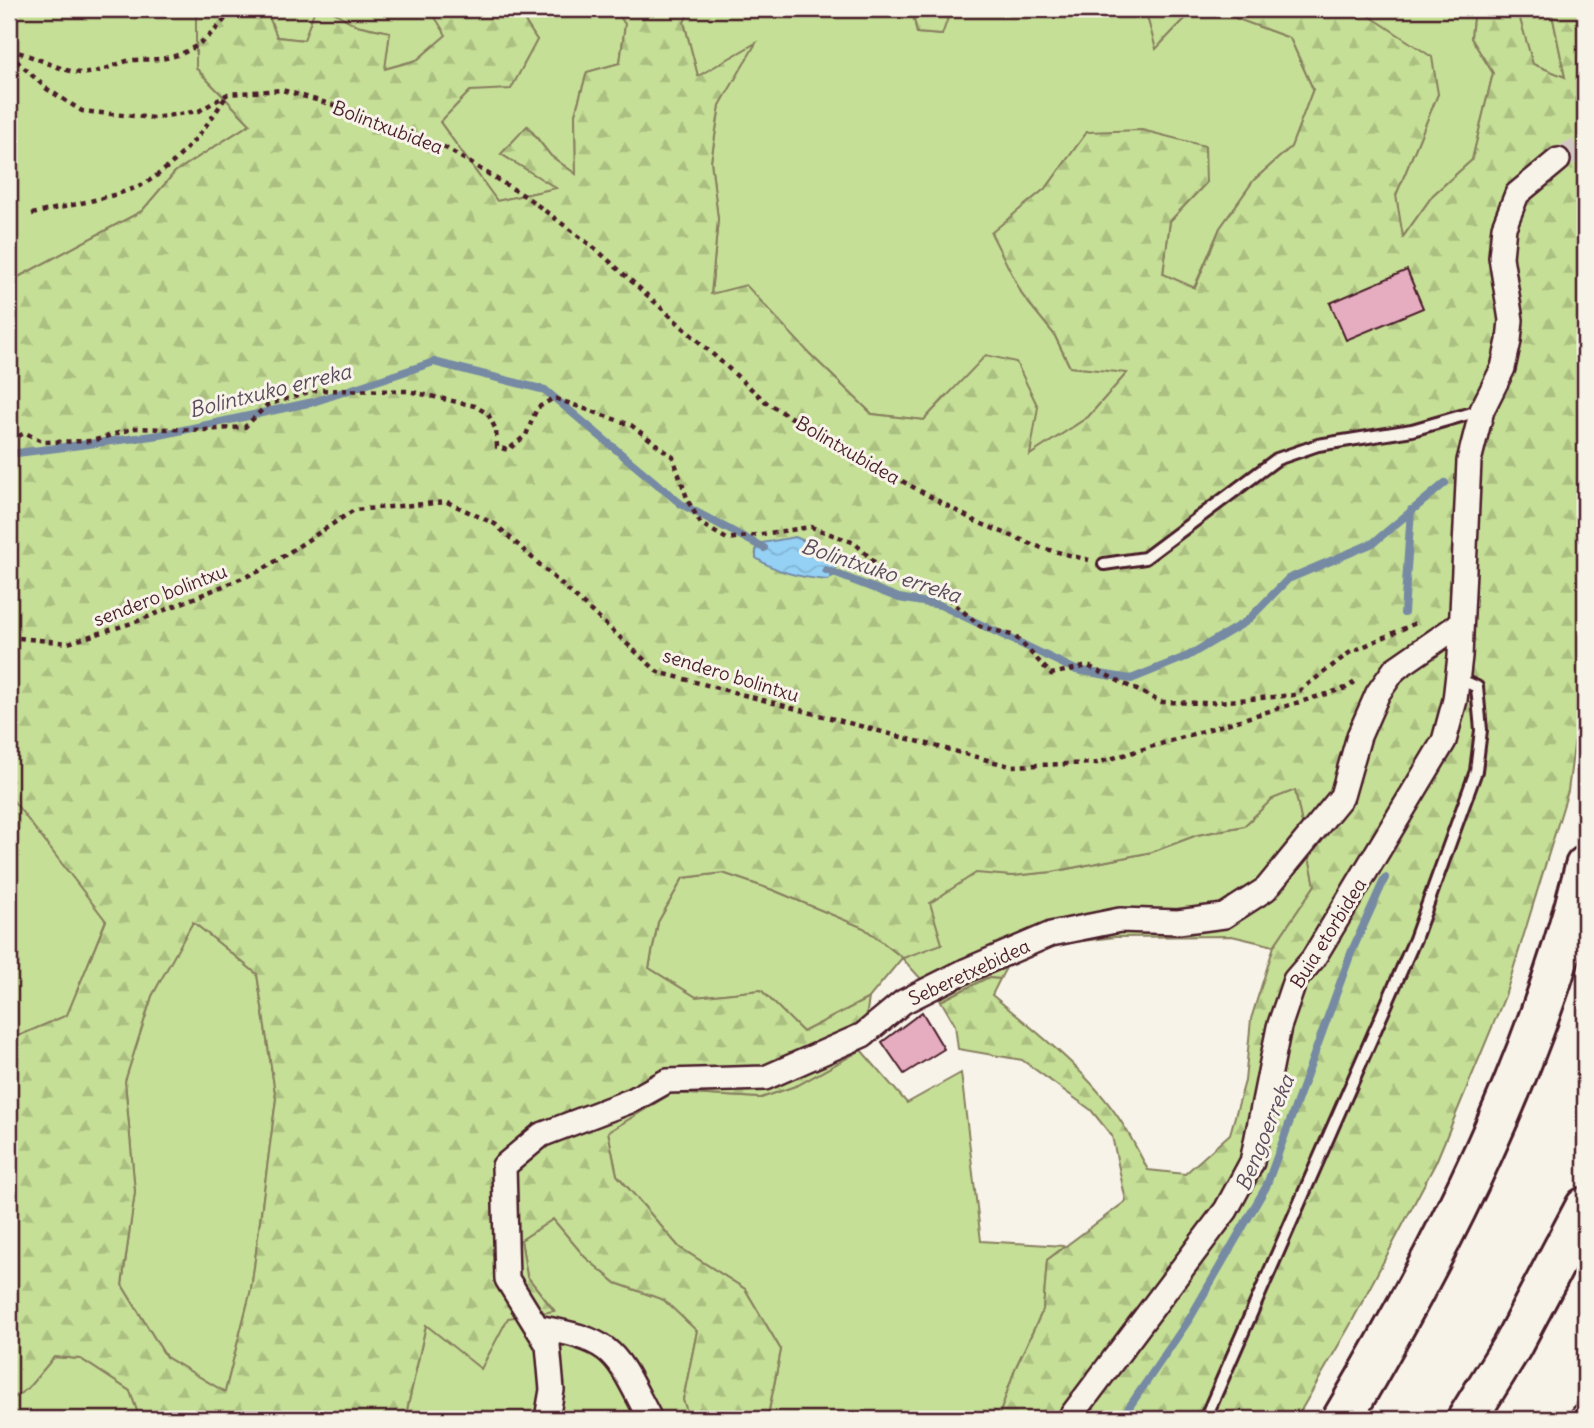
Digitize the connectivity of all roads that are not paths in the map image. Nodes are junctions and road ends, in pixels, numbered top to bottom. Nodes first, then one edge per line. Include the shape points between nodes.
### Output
1 (1558, 160) tunnel mouth
2 (1482, 410) junction
3 (1104, 564) road end
4 (1460, 624) junction
5 (1457, 678) junction
6 (1585, 866) edge
7 (1585, 1207) edge
8 (537, 1327) junction
9 (547, 1419) edge
10 (650, 1419) edge
11 (1069, 1419) edge
12 (1205, 1419) edge
13 (1342, 1419) edge
14 (1467, 1419) edge

1 - 2 street via 1517,194 1504,227 1500,257 1511,320 1509,341 1503,368
2 - 3 lane via 1412,430 1318,445 1277,459 1145,558
2 - 4 street, Buia etorbidea via 1469,461
4 - 5 street, Buia etorbidea
4 - 8 street, Seberetxebidea via 1395,669 1378,693 1359,736 1342,796 1266,888 1224,916 1178,922 1120,920 1051,934 903,1002 863,1035 765,1078 667,1081 633,1100 541,1135 504,1166 507,1279
5 - 11 street, Buia etorbidea via 1444,741 1313,959 1295,980 1279,1027 1252,1162 1226,1210
5 - 12 lane via 1477,687 1481,730 1476,771 1415,940
6 - 13 highway via 1554,972 1492,1130 1438,1247
7 - 14 highway via 1512,1346
8 - 9 street, Seberetxebidea via 548,1345 552,1390
8 - 10 street via 583,1335 615,1354

